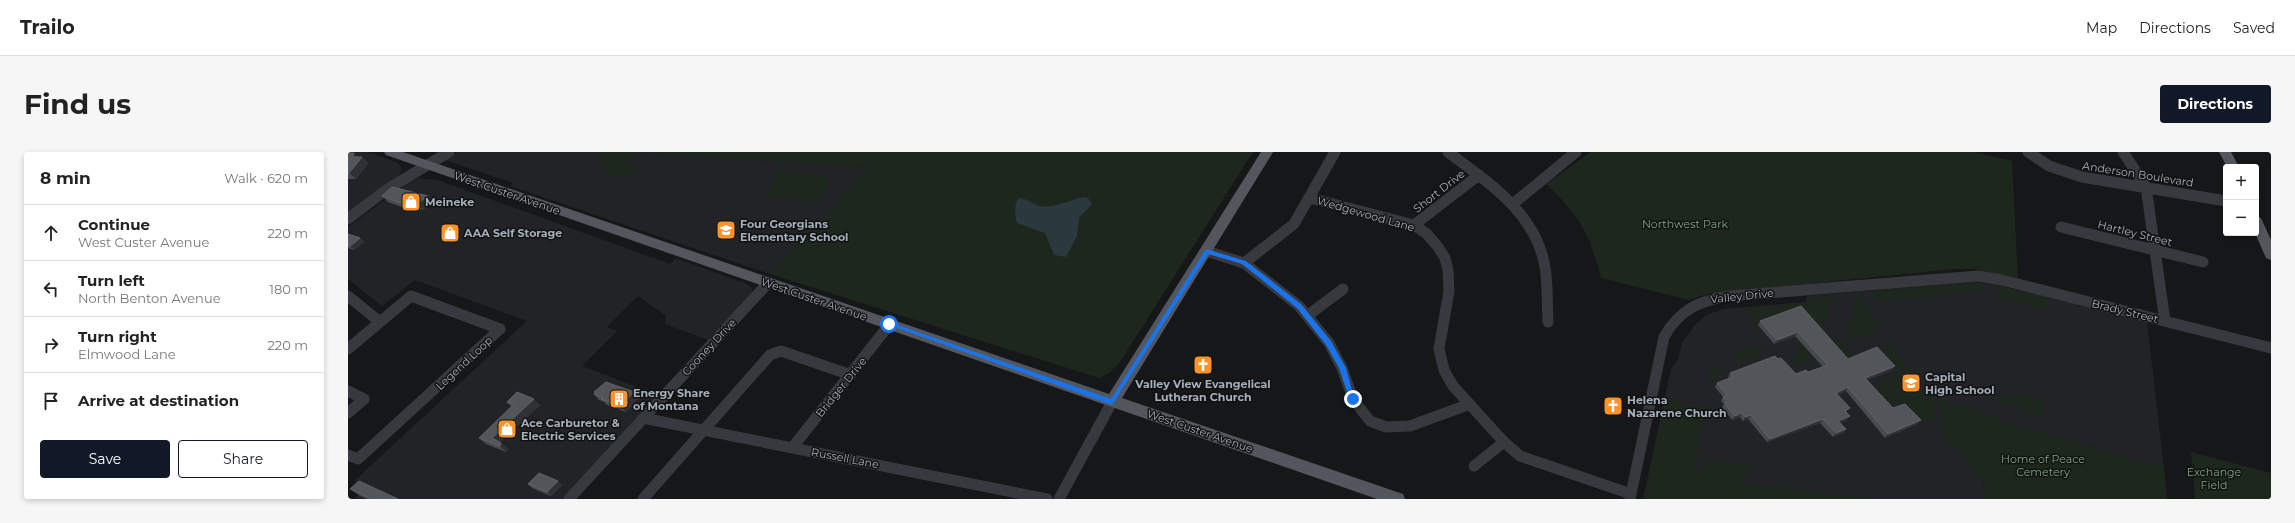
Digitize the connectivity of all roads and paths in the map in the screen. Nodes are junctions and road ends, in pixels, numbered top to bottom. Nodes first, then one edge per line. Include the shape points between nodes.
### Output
1 (449, 152) edge
2 (1266, 152) edge
3 (1335, 152) edge
4 (1448, 152) edge
5 (1576, 152) edge
6 (2028, 152) edge
7 (2123, 152) edge
8 (2225, 152) edge
9 (396, 153) edge
10 (2231, 164) edge
11 (427, 166) junction
12 (1479, 175) junction
13 (2146, 187) junction
14 (1310, 198) junction
15 (2223, 200) edge
16 (1514, 203) junction
17 (348, 218) edge
18 (1414, 225) junction
19 (2061, 227) dead end
20 (2259, 228) edge
21 (2154, 250) junction
22 (1206, 251) junction
23 (2271, 255) edge
24 (2203, 262) dead end
25 (1244, 263) junction
26 (1978, 276) joint
27 (768, 283) junction
28 (1343, 289) dead end
29 (348, 296) edge
30 (1307, 316) junction
31 (2165, 321) junction
32 (380, 322) junction
33 (1548, 322) dead end
34 (889, 324) junction
35 (2271, 348) edge
36 (348, 349) edge
37 (851, 375) junction
38 (348, 391) edge
39 (1112, 402) junction
40 (1470, 404) junction
41 (348, 413) edge
42 (643, 418) junction
43 (704, 431) junction
44 (1504, 442) junction
45 (792, 448) junction
46 (348, 455) edge
47 (1474, 466) dead end
48 (1631, 497) edge
49 (569, 499) edge
50 (643, 499) edge
51 (1047, 499) edge
52 (1059, 499) edge
53 (1397, 499) edge

1 - 11 street
2 - 22 main road
3 - 14 street
4 - 12 street
5 - 16 street
6 - 13 street, Anderson Boulevard via 2049,166 2070,174
7 - 13 street
8 - 10 main road
9 - 11 main road, West Custer Avenue
11 - 17 street via 386,190
11 - 27 main road, West Custer Avenue
12 - 16 street
12 - 18 street, Short Drive
13 - 15 street, Anderson Boulevard
13 - 21 street
14 - 18 street, Wedgewood Lane
14 - 25 street via 1294,224
16 - 33 street via 1531,228 1542,254 1547,280
18 - 40 street, Wedgewood Lane via 1427,234 1445,258 1449,291 1439,349 1444,370
19 - 21 street, Hartley Street
20 - 23 main road
21 - 24 street, Hartley Street
21 - 31 street
22 - 25 street
22 - 39 main road
25 - 30 street via 1299,306
26 - 31 street, Brady Street
26 - 48 street, Valley Drive via 1721,297 1688,308 1674,319 1664,337
27 - 34 main road, West Custer Avenue
27 - 42 street, Cooney Drive
28 - 30 street
29 - 32 street
30 - 40 street via 1329,343 1342,368 1353,399 1370,421 1386,427 1410,426
31 - 35 street, Brady Street
32 - 36 street
32 - 46 street, Legend Loop via 411,296 500,329 358,460
34 - 37 street, Bridger Drive
34 - 39 main road, West Custer Avenue
37 - 43 street via 776,351
37 - 45 street, Bridger Drive
38 - 41 street via 364,399
39 - 52 street
39 - 53 main road, West Custer Avenue
40 - 44 street, Wedgewood Lane
42 - 43 street, Russell Lane
42 - 49 street, Cooney Drive
43 - 45 street, Russell Lane
43 - 50 street
44 - 47 street
44 - 48 street, Wedgewood Lane via 1526,459
45 - 51 street, Russell Lane

